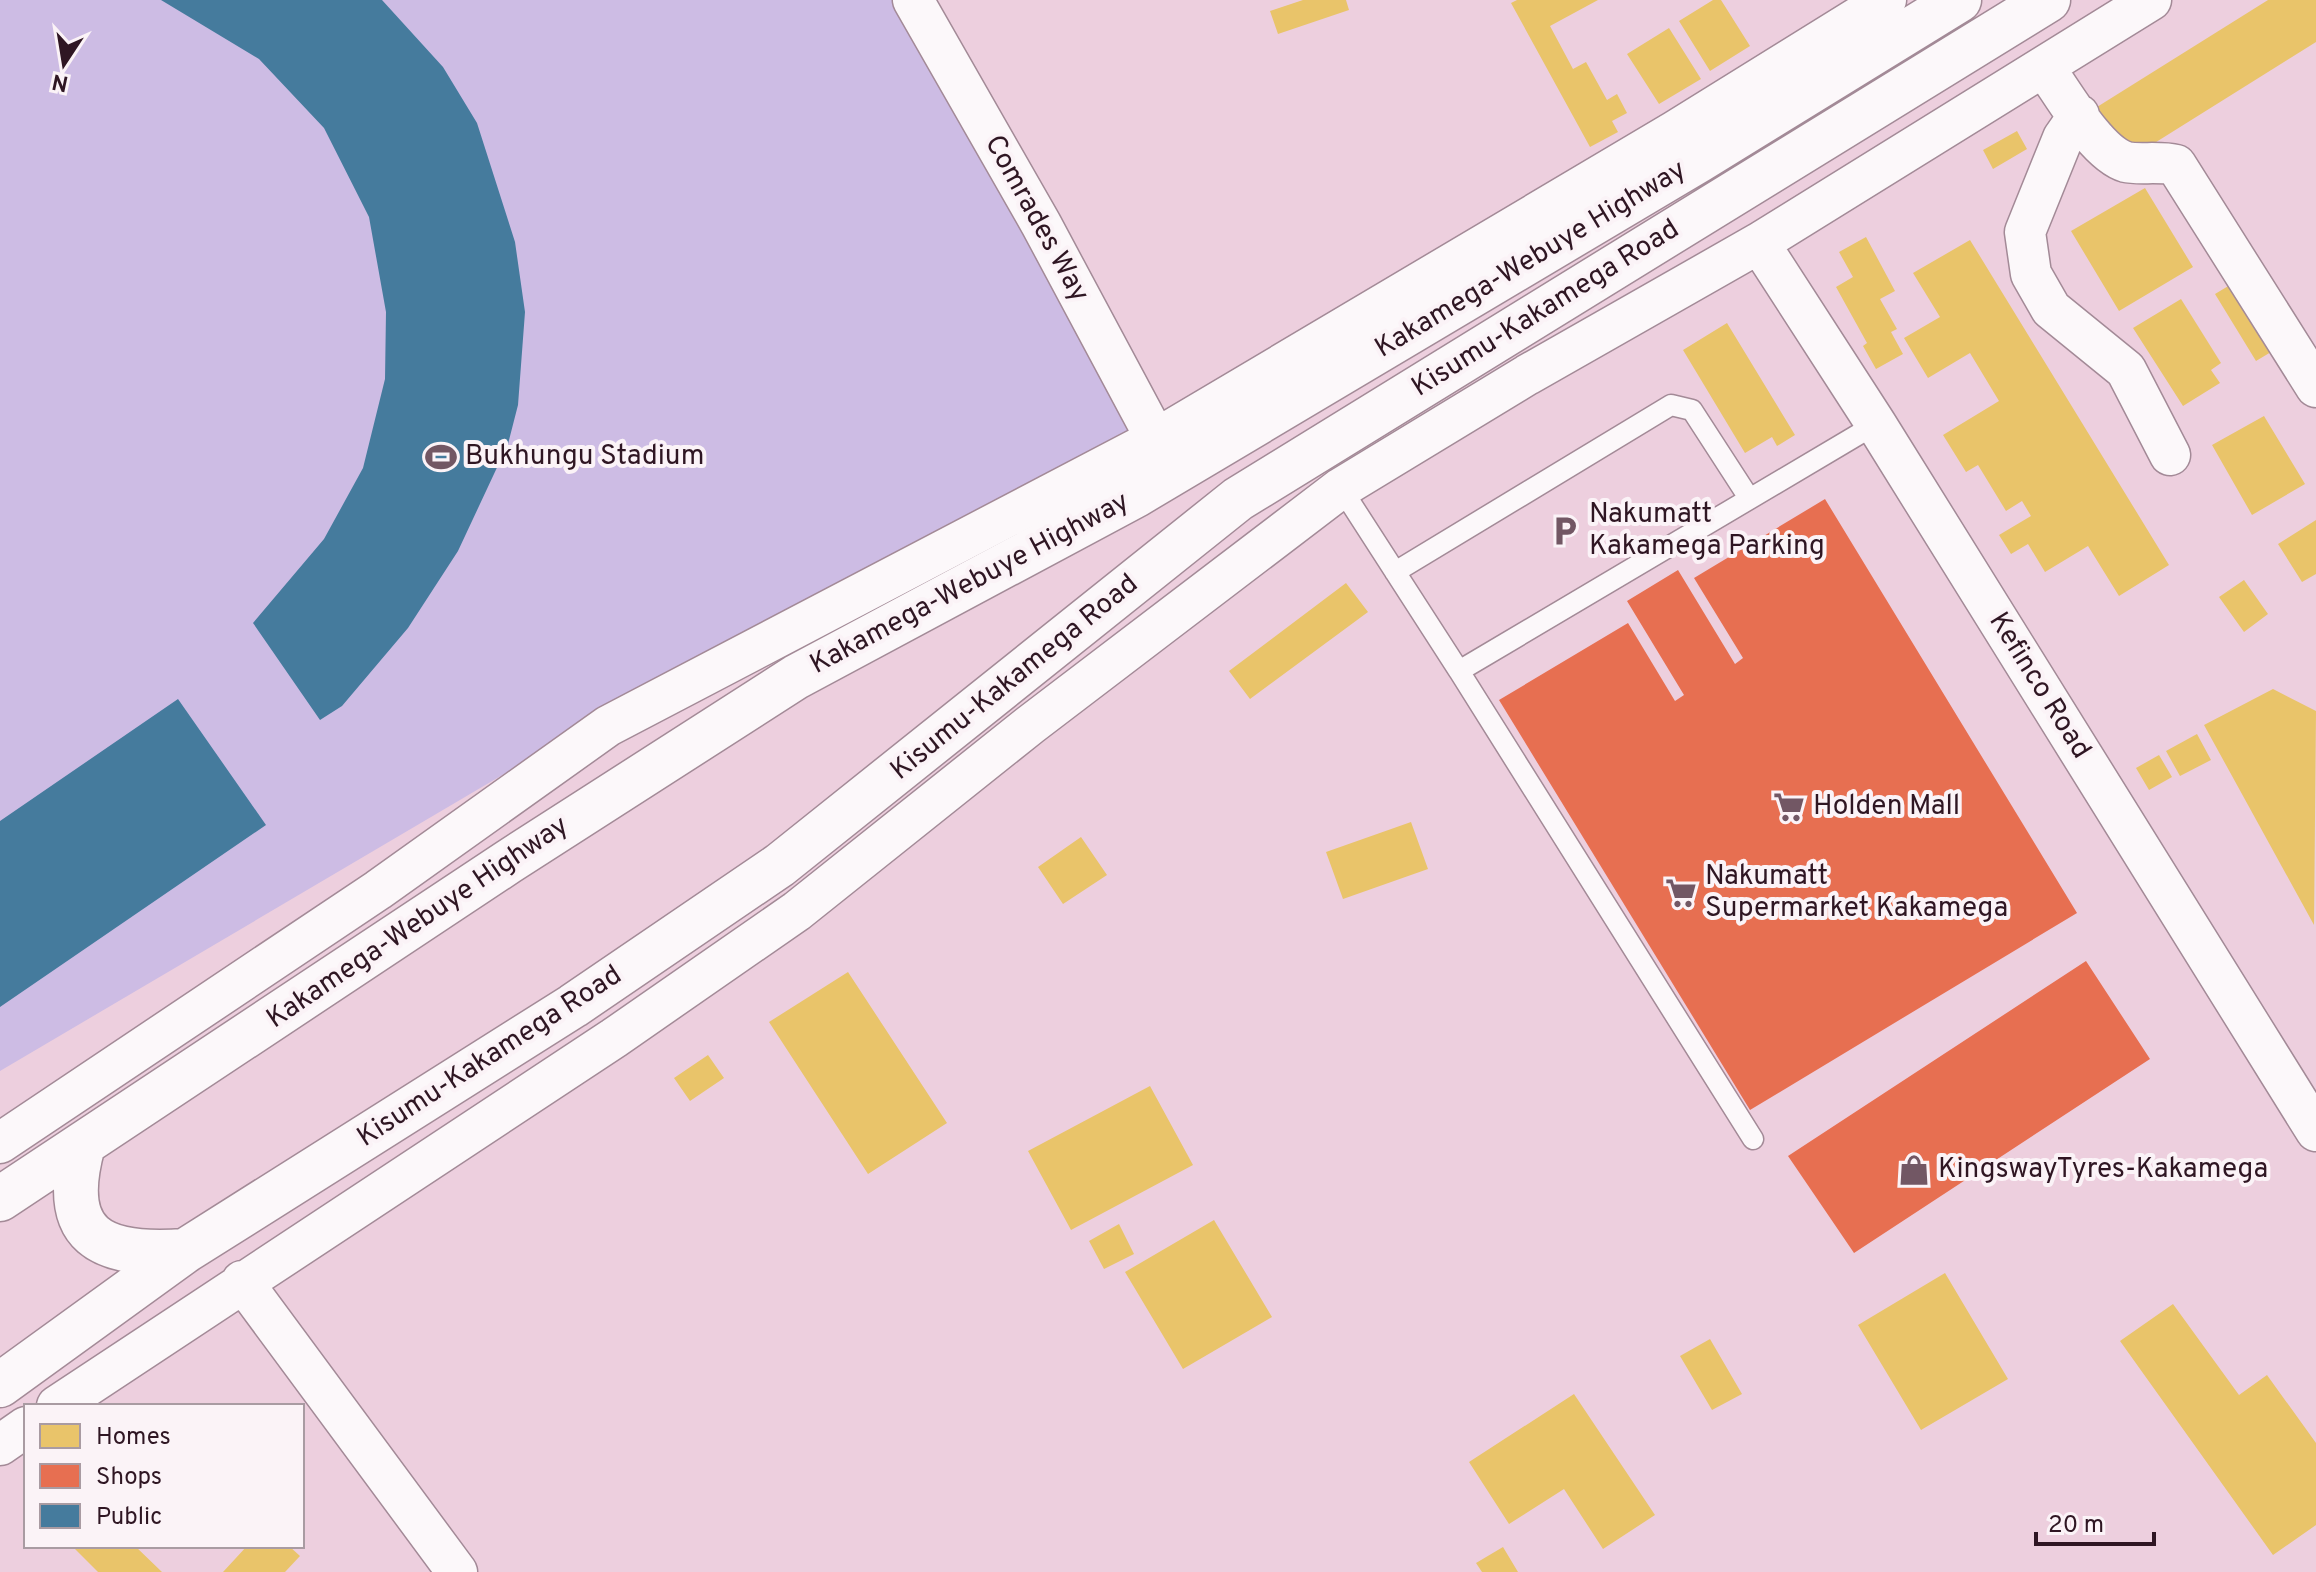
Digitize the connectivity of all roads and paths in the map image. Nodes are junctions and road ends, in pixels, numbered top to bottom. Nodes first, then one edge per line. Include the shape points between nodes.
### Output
1 (913, 0) edge
2 (1886, 0) edge
3 (1959, 0) edge
4 (2048, 0) edge
5 (2151, 0) edge
6 (2044, 67) junction
7 (2079, 115) junction
8 (1634, 155) junction
9 (1578, 231) junction
10 (1759, 243) junction
11 (1507, 387) junction
12 (2316, 387) edge
13 (1403, 397) junction
14 (1876, 424) junction
15 (1156, 439) junction
16 (2170, 455) dead end
17 (1341, 488) junction
18 (1749, 498) junction
19 (1120, 503) junction
20 (1395, 572) junction
21 (1459, 671) junction
22 (2316, 1131) edge
23 (1753, 1139) dead end
24 (0, 1143) edge
25 (83, 1145) junction
26 (0, 1199) edge
27 (185, 1251) junction
28 (242, 1281) junction
29 (0, 1385) edge
30 (60, 1404) edge
31 (24, 1428) edge
32 (0, 1445) edge
33 (457, 1572) edge

1 - 15 street, Comrades Way
2 - 8 street
3 - 9 highway, Kakamega-Webuye Highway
4 - 13 highway, Kisumu-Kakamega Road
5 - 6 street
6 - 7 street
6 - 10 street
7 - 12 street via 2108,154 2129,163 2155,160 2176,165
7 - 16 street via 2063,138 2025,232 2031,274 2051,309 2126,370
8 - 9 street
8 - 15 street
9 - 19 highway, Kakamega-Webuye Highway
10 - 11 street
10 - 14 street, Kefinco Road
11 - 13 lane
11 - 17 street
13 - 27 highway, Kisumu-Kakamega Road via 1238,499 780,865 573,1006
14 - 18 lane
14 - 22 street, Kefinco Road
15 - 19 street
15 - 24 street via 608,726 378,890
17 - 20 lane
17 - 28 street via 797,911 614,1038
18 - 20 lane via 1692,410 1671,405
18 - 21 lane
19 - 25 highway, Kakamega-Webuye Highway via 796,677
20 - 21 lane
21 - 23 lane
25 - 26 highway, Kakamega-Webuye Highway
25 - 27 highway via 74,1179 77,1211 93,1237 130,1251
27 - 29 highway, Kisumu-Kakamega Road
28 - 30 street
28 - 33 street
31 - 32 street

